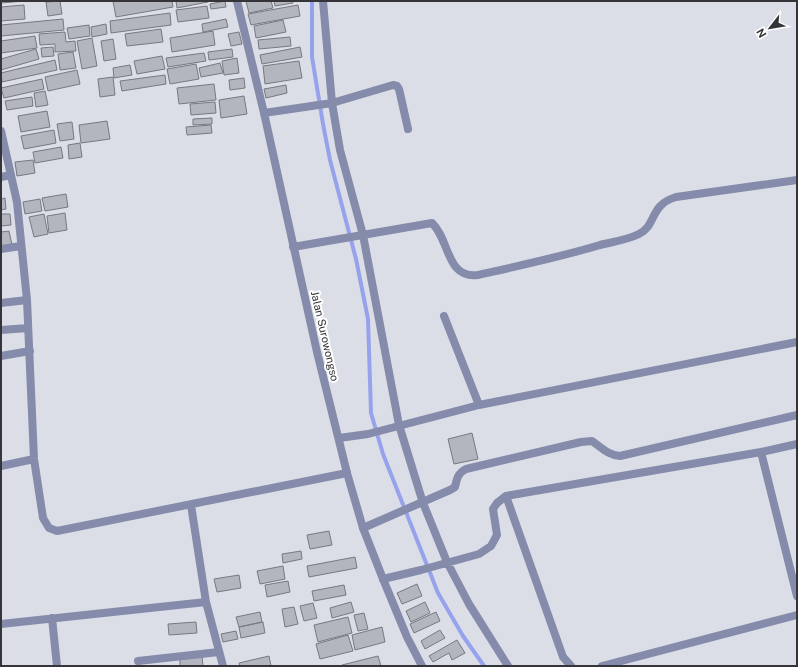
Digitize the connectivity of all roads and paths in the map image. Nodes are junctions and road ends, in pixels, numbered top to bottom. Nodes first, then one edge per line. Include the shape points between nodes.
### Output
1 (236, 1) edge
2 (323, 1) edge
3 (328, 103) junction
4 (264, 113) junction
5 (408, 129) dead end
6 (1, 131) edge
7 (11, 176) junction
8 (1, 177) edge
9 (797, 180) edge
10 (359, 236) junction
11 (21, 246) junction
12 (293, 247) junction
13 (1, 249) edge
14 (27, 300) junction
15 (1, 303) edge
16 (444, 316) dead end
17 (28, 328) junction
18 (1, 330) edge
19 (797, 342) edge
20 (30, 351) junction
21 (1, 356) edge
22 (479, 405) junction
23 (797, 415) edge
24 (399, 425) junction
25 (339, 438) junction
26 (797, 444) edge
27 (761, 452) junction
28 (34, 459) junction
29 (1, 466) edge
30 (347, 473) junction
31 (506, 496) junction
32 (423, 503) junction
33 (191, 504) junction
34 (363, 528) junction
35 (443, 563) junction
36 (383, 578) junction
37 (797, 596) edge
38 (206, 602) junction
39 (797, 615) edge
40 (52, 618) junction
41 (1, 624) edge
42 (219, 652) junction
43 (138, 661) dead end
44 (57, 666) edge
45 (223, 666) edge
46 (422, 666) edge
47 (508, 666) edge
48 (571, 666) edge
49 (602, 666) edge

1 - 4 street, Jalan Surowongso
2 - 3 street
3 - 4 street
3 - 5 street via 397,86
3 - 10 street
4 - 12 street, Jalan Surowongso
6 - 7 street
7 - 8 street
7 - 11 street via 17,202
9 - 10 street via 671,198 658,208 648,228 639,234 588,249 470,276 462,274 454,266 438,229 432,223
10 - 12 street
10 - 24 street
11 - 13 street
11 - 14 street
12 - 25 street, Jalan Surowongso
14 - 15 street
14 - 17 street
16 - 22 street
17 - 18 street
17 - 20 street
19 - 22 street
20 - 21 street
20 - 28 street
22 - 24 street
23 - 32 street via 620,456 606,452 592,441 466,469 460,472 455,487
24 - 25 street via 368,434
24 - 32 street
25 - 30 street, Jalan Surowongso
26 - 27 street
27 - 31 street
27 - 37 street
28 - 29 street
28 - 33 street via 43,518 49,528 57,532
30 - 33 street
30 - 34 street, Jalan Surowongso
31 - 35 street via 493,510 496,535 491,546 478,554
31 - 48 street via 563,657
32 - 34 street
32 - 35 street
33 - 38 street
34 - 36 street, Jalan Surowongso
35 - 36 street
35 - 47 street
36 - 46 street, Jalan Surowongso
38 - 40 street
38 - 42 street
39 - 49 street
40 - 41 street
40 - 44 street
42 - 43 street
42 - 45 street

